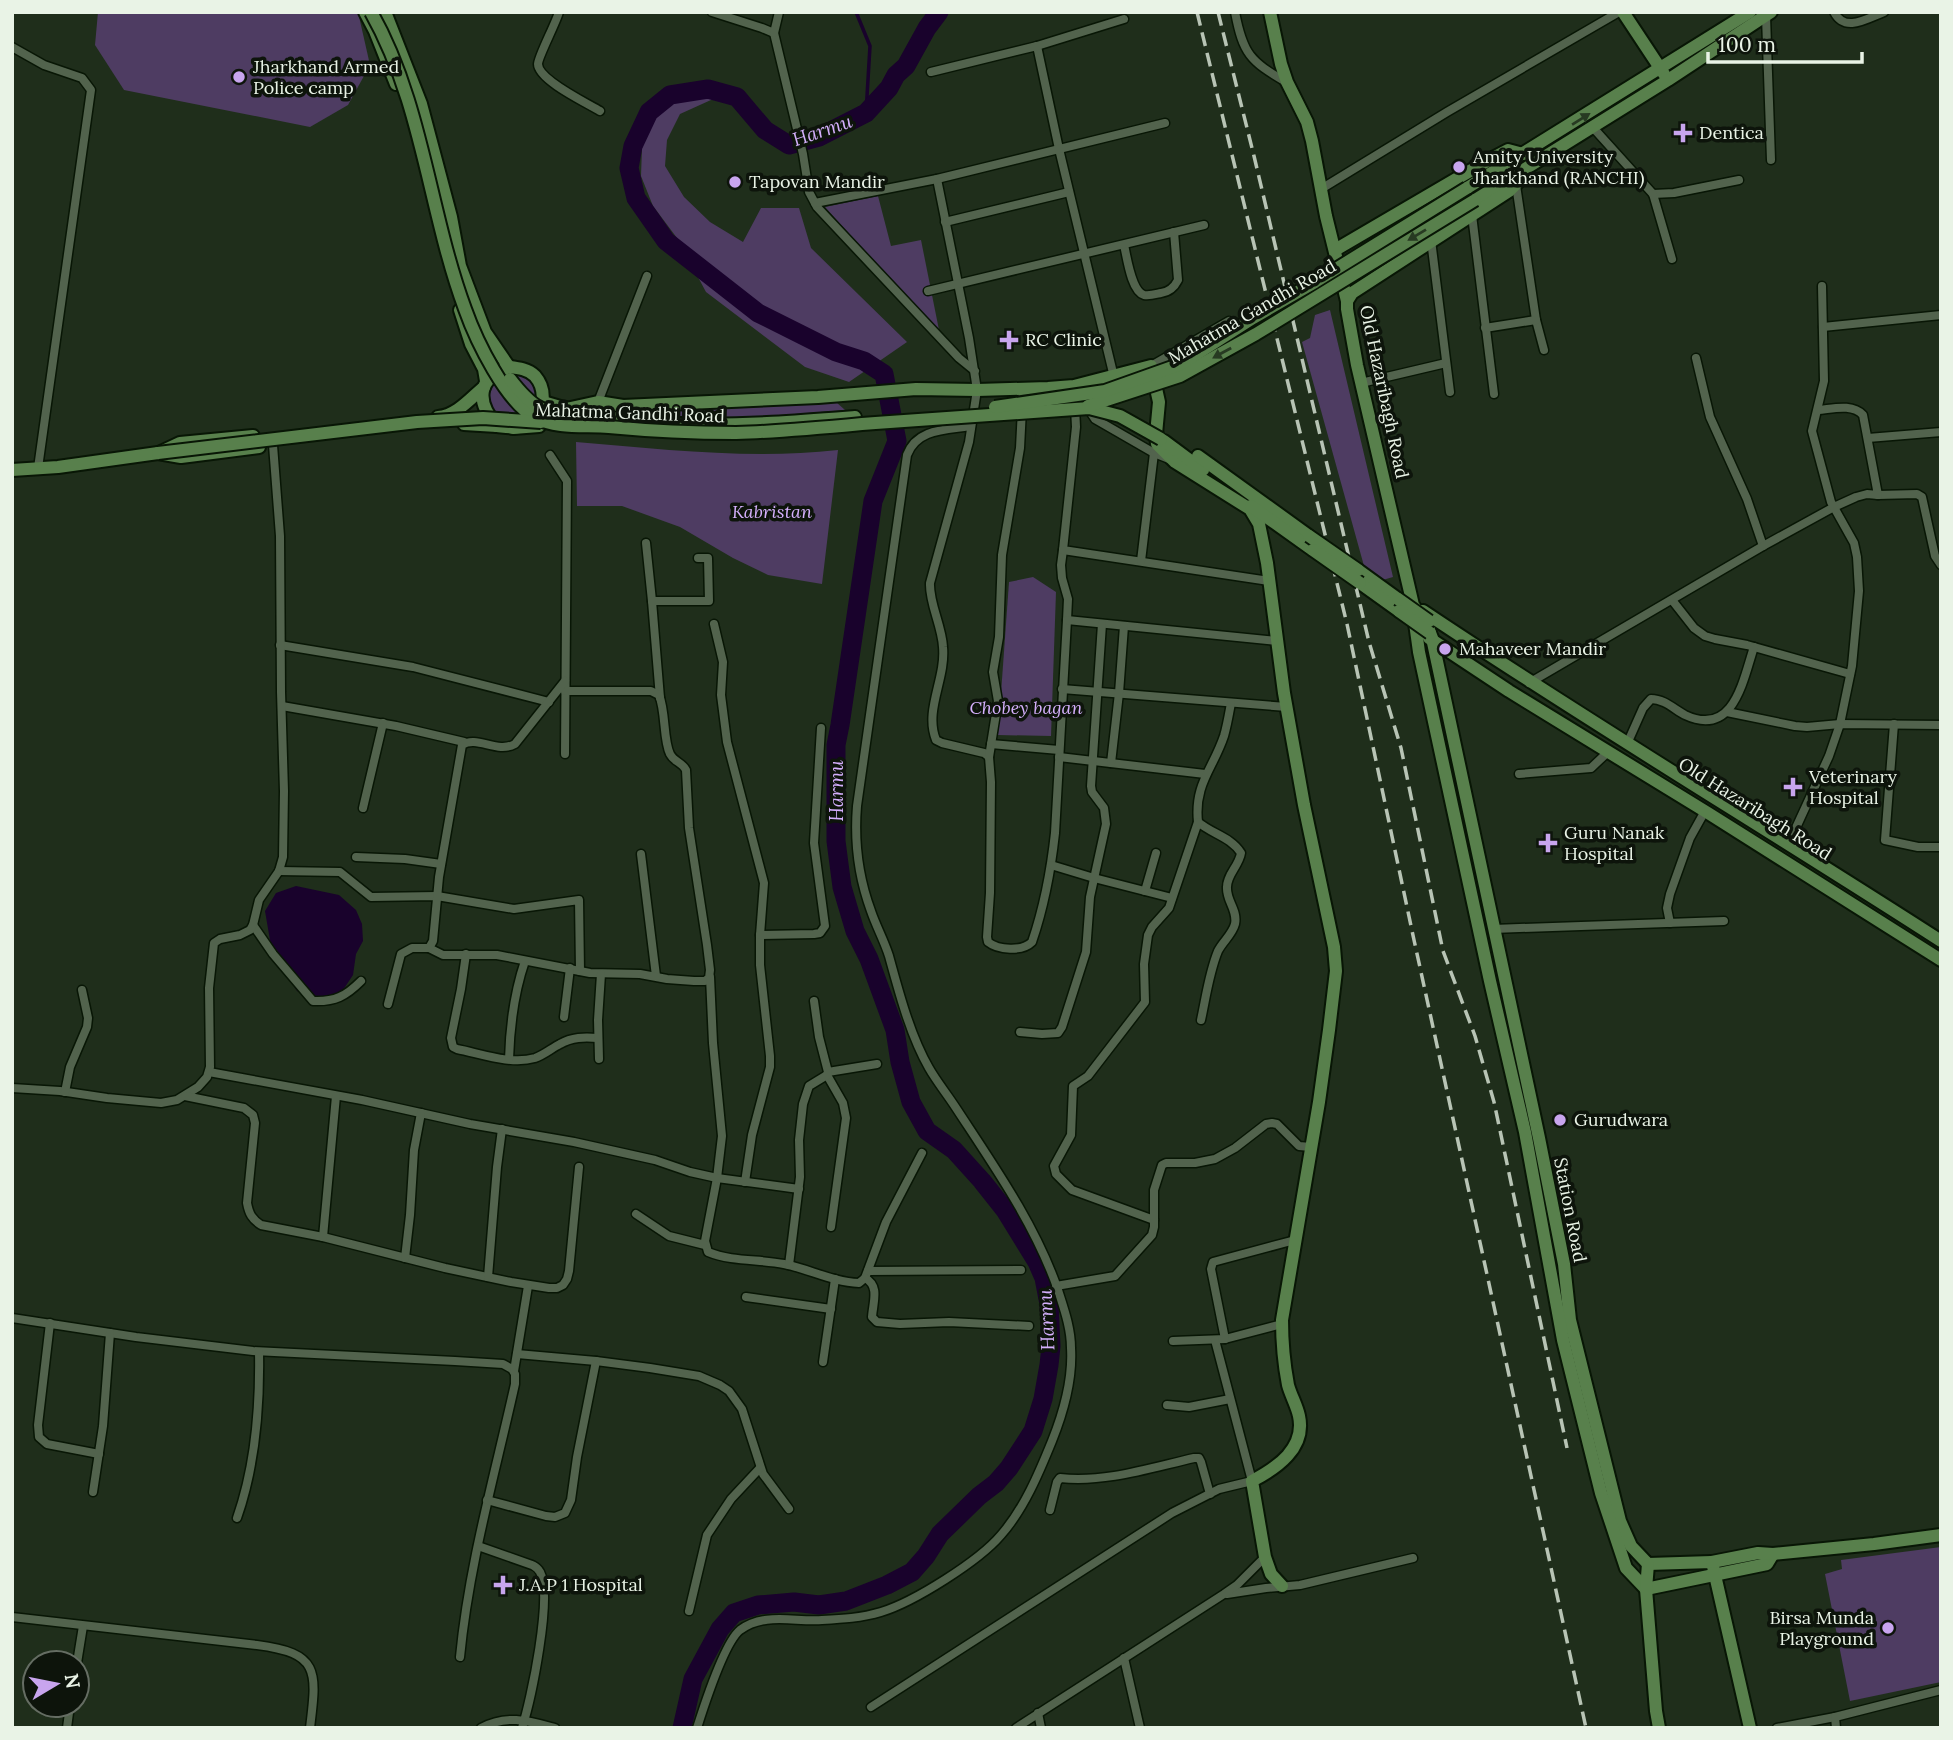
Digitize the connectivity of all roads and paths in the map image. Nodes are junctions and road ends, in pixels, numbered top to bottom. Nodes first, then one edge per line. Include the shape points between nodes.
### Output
1 (365, 12) edge
2 (371, 12) edge
3 (378, 12) edge
4 (559, 12) edge
5 (712, 12) edge
6 (779, 12) edge
7 (1621, 12) edge
8 (1750, 12) edge
9 (1833, 12) edge
10 (1884, 12) edge
11 (1235, 14) edge
12 (1769, 14) edge
13 (388, 15) edge
14 (1270, 15) edge
15 (1124, 19) dead end
16 (774, 33) junction
17 (1037, 46) junction
18 (12, 47) edge
19 (931, 72) dead end
20 (1664, 74) junction
21 (1287, 82) junction
22 (600, 111) dead end
23 (1165, 124) dead end
24 (1592, 128) junction
25 (1059, 149) junction
26 (1523, 155) junction
27 (1771, 160) dead end
28 (1527, 168) junction
29 (937, 179) junction
30 (1739, 180) dead end
31 (1516, 185) junction
32 (1321, 189) junction
33 (1069, 192) junction
34 (1653, 194) junction
35 (815, 203) junction
36 (1472, 215) junction
37 (945, 222) junction
38 (1204, 225) dead end
39 (1174, 232) junction
40 (1431, 240) junction
41 (1124, 244) junction
42 (1335, 250) junction
43 (1084, 254) junction
44 (1672, 259) dead end
45 (647, 276) dead end
46 (958, 285) junction
47 (1822, 286) dead end
48 (928, 291) dead end
49 (1347, 301) junction
50 (1941, 315) edge
51 (1536, 320) junction
52 (1229, 321) dead end
53 (1823, 327) junction
54 (1485, 328) junction
55 (1544, 349) dead end
56 (1696, 358) dead end
57 (1446, 363) junction
58 (1151, 366) junction
59 (509, 367) junction
60 (975, 371) junction
61 (1114, 377) junction
62 (1361, 383) junction
63 (485, 384) junction
64 (1074, 386) junction
65 (1023, 389) junction
66 (977, 390) junction
67 (1450, 392) dead end
68 (1494, 394) dead end
69 (543, 402) junction
70 (598, 402) junction
71 (566, 410) junction
72 (1818, 410) junction
73 (545, 422) junction
74 (852, 423) junction
75 (498, 426) junction
76 (971, 426) junction
77 (513, 428) junction
78 (1941, 432) edge
79 (1161, 434) junction
80 (1868, 438) junction
81 (273, 445) junction
82 (158, 453) junction
83 (1154, 453) junction
84 (550, 456) dead end
85 (1175, 462) junction
86 (38, 468) junction
87 (12, 470) edge
88 (1878, 495) junction
89 (1834, 507) junction
90 (646, 543) dead end
91 (1763, 546) junction
92 (1063, 550) junction
93 (698, 558) dead end
94 (1140, 561) junction
95 (1941, 565) edge
96 (1359, 577) junction
97 (1269, 580) junction
98 (1672, 600) junction
99 (652, 601) junction
100 (1413, 605) junction
101 (1068, 620) junction
102 (714, 624) dead end
103 (1102, 624) junction
104 (1124, 626) junction
105 (1427, 630) junction
106 (1278, 641) junction
107 (280, 645) junction
108 (1754, 647) junction
109 (1850, 674) junction
110 (1530, 683) junction
111 (565, 686) junction
112 (1062, 689) junction
113 (1099, 692) junction
114 (1119, 693) junction
115 (660, 698) junction
116 (549, 702) junction
117 (1231, 703) junction
118 (282, 706) junction
119 (1287, 707) junction
120 (1727, 712) junction
121 (383, 723) junction
122 (1840, 724) junction
123 (1894, 724) junction
124 (1941, 725) edge
125 (821, 728) dead end
126 (464, 742) junction
127 (991, 744) junction
128 (1627, 744) junction
129 (1608, 752) junction
130 (565, 754) dead end
131 (1059, 754) junction
132 (989, 757) junction
133 (1093, 761) junction
134 (1111, 763) junction
135 (1205, 774) junction
136 (1519, 774) dead end
137 (363, 808) dead end
138 (1705, 811) junction
139 (1198, 822) junction
140 (1789, 843) junction
141 (1941, 848) edge
142 (1156, 853) dead end
143 (641, 854) dead end
144 (356, 857) dead end
145 (441, 864) junction
146 (1051, 865) junction
147 (279, 871) junction
148 (1094, 878) junction
149 (1145, 891) junction
150 (437, 896) junction
151 (1172, 898) junction
152 (1724, 921) dead end
153 (1670, 923) junction
154 (253, 925) junction
155 (1493, 929) junction
156 (760, 935) junction
157 (1941, 941) edge
158 (1941, 946) edge
159 (429, 947) junction
160 (466, 954) junction
161 (1941, 958) edge
162 (525, 961) junction
163 (570, 968) junction
164 (580, 971) junction
165 (601, 974) junction
166 (656, 976) junction
167 (710, 976) junction
168 (361, 981) dead end
169 (82, 990) dead end
170 (814, 1001) dead end
171 (388, 1004) dead end
172 (565, 1017) dead end
173 (1201, 1020) dead end
174 (1020, 1031) dead end
175 (598, 1038) junction
176 (509, 1059) junction
177 (599, 1059) dead end
178 (877, 1064) dead end
179 (209, 1072) junction
180 (828, 1074) junction
181 (12, 1088) edge
182 (65, 1092) junction
183 (336, 1096) junction
184 (185, 1097) junction
185 (421, 1112) junction
186 (502, 1129) junction
187 (1311, 1147) junction
188 (922, 1153) dead end
189 (579, 1167) dead end
190 (717, 1178) junction
191 (746, 1182) junction
192 (799, 1189) junction
193 (636, 1214) dead end
194 (1154, 1220) junction
195 (831, 1227) dead end
196 (323, 1237) junction
197 (1295, 1240) junction
198 (705, 1245) junction
199 (405, 1258) junction
200 (789, 1265) junction
201 (1021, 1270) dead end
202 (867, 1274) junction
203 (488, 1277) junction
204 (835, 1279) junction
205 (528, 1286) junction
206 (1056, 1286) junction
207 (746, 1297) dead end
208 (831, 1309) junction
209 (12, 1318) edge
210 (50, 1323) junction
211 (1282, 1324) junction
212 (1029, 1326) dead end
213 (110, 1333) junction
214 (1225, 1339) junction
215 (1214, 1340) junction
216 (1173, 1341) dead end
217 (260, 1352) junction
218 (517, 1354) junction
219 (596, 1361) junction
220 (823, 1362) dead end
221 (514, 1371) junction
222 (1230, 1399) junction
223 (1167, 1405) dead end
224 (99, 1454) junction
225 (761, 1468) junction
226 (1252, 1481) junction
227 (93, 1492) dead end
228 (1210, 1494) junction
229 (487, 1500) junction
230 (789, 1509) dead end
231 (1050, 1510) dead end
232 (237, 1518) dead end
233 (1941, 1535) edge
234 (478, 1546) junction
235 (1265, 1557) junction
236 (1413, 1558) dead end
237 (1648, 1564) junction
238 (1714, 1569) junction
239 (1282, 1586) junction
240 (1646, 1589) junction
241 (1224, 1594) junction
242 (689, 1611) dead end
243 (12, 1617) edge
244 (83, 1626) junction
245 (79, 1649) edge
246 (460, 1657) dead end
247 (1124, 1658) junction
248 (1941, 1690) edge
249 (871, 1707) dead end
250 (1038, 1713) junction
251 (1835, 1717) junction
252 (523, 1724) edge
253 (310, 1728) edge
254 (481, 1728) edge
255 (555, 1728) edge
256 (697, 1728) edge
257 (1016, 1728) edge
258 (1041, 1728) edge
259 (1140, 1728) edge
260 (1659, 1728) edge
261 (1749, 1728) edge
262 (1777, 1728) edge
263 (1836, 1728) edge

1 - 63 main road via 396,82
2 - 73 main road, bridge via 410,107 465,310 506,389 527,412
3 - 79 main road, bridge via 421,121 474,316 505,373 543,411 627,423 722,429 1090,401 1138,416
4 - 22 street via 538,60 539,69
5 - 16 street
6 - 16 street
7 - 20 main road
7 - 32 street
8 - 20 main road, Mahatma Gandhi Road
9 - 10 street via 1846,24
11 - 21 street via 1251,57
12 - 20 main road, Mahatma Gandhi Road
12 - 27 street
13 - 59 main road via 424,116 460,266 485,332
14 - 21 main road
15 - 17 street
16 - 35 street
17 - 19 street
17 - 25 street
18 - 86 street via 44,65 82,78 91,90
20 - 24 main road, Mahatma Gandhi Road
26 -> 20 main road, Mahatma Gandhi Road
21 - 32 main road via 1307,122
23 - 25 street
24 - 28 main road, Mahatma Gandhi Road
24 - 34 street
25 - 29 street
25 - 33 street
26 - 42 main road via 1508,150 1487,160
26 - 74 main road, Mahatma Gandhi Road, bridge via 1181,364 1105,391
28 - 31 main road, Old Hazaribagh Road
28 -> 74 main road, Mahatma Gandhi Road, bridge via 1180,376 1095,405 995,420
29 - 35 street
29 - 37 street
30 - 34 street
31 - 36 main road, Old Hazaribagh Road
31 - 51 street
32 - 42 main road
33 - 37 street
33 - 43 street
34 - 44 street
35 - 60 street
36 - 40 main road, Old Hazaribagh Road
36 - 54 street
37 - 46 street
38 - 39 street
39 - 41 street
39 - 41 street via 1178,280 1167,292 1140,293
40 - 49 main road, Old Hazaribagh Road via 1352,293
40 - 57 street
41 - 43 street
42 - 49 main road
43 - 46 street
43 - 61 street
45 - 70 street
46 - 48 street
46 - 60 street
47 - 53 street
49 - 62 main road, Old Hazaribagh Road
50 - 53 street
51 - 54 street
51 - 55 street
52 - 58 street
53 - 72 street via 1824,381
54 - 68 street
56 - 91 street via 1710,417
57 - 62 street
57 - 67 street
58 - 61 main road
58 - 85 main road via 1159,402 1157,444
59 - 63 main road
59 - 69 main road via 523,368 535,376
60 - 66 street
61 - 64 main road
62 - 100 main road, Old Hazaribagh Road
63 - 75 main road via 482,402
63 - 82 main road via 445,416 180,443
64 - 65 main road
64 - 83 street via 1095,419
64 - 92 street via 1076,427
65 - 66 main road
65 - 127 street via 1018,461 1002,555 993,671 999,701
66 - 70 main road via 916,389 623,406
66 - 76 street
69 - 71 main road, Mahatma Gandhi Road
69 - 77 main road via 527,425
70 - 71 main road
71 - 74 main road, Mahatma Gandhi Road via 678,424
72 - 80 street via 1847,407 1860,411
72 - 89 street via 1812,431
73 - 79 main road, bridge via 738,433 1089,408
73 - 82 main road, bridge via 483,418 417,422
74 - 77 main road, Mahatma Gandhi Road via 744,435
75 - 77 main road
75 - 81 main road via 412,427
76 - 132 street via 930,583 943,648 932,726 936,740
76 - 206 street via 926,434 910,446 907,455 857,806 856,850 871,912 928,1065 1026,1220
78 - 80 street
79 - 96 main road, bridge via 1309,536
79 - 96 main road, bridge via 1312,550
80 - 88 street
81 - 82 main road via 181,457
81 - 107 street via 280,536
82 - 86 main road
83 - 85 street
83 - 94 street
84 - 111 street via 566,481
85 - 97 main road via 1251,509 1259,524
86 - 87 main road
88 - 89 street via 1867,494
88 - 95 street via 1922,497
89 - 91 street
89 - 109 street via 1854,543 1857,565
90 - 99 street
91 - 98 street
92 - 94 street
92 - 101 street
93 - 99 street via 708,558 709,601
94 - 97 street
96 - 105 main road, bridge
97 - 106 main road
98 - 108 street via 1699,632
98 - 110 street
99 - 115 street
100 - 105 main road, Old Hazaribagh Road
100 - 110 main road
101 - 103 street
101 - 112 street
102 - 156 street via 723,662 720,695 727,742 764,883
103 - 104 street
103 - 113 street
104 - 106 street
104 - 114 street
105 - 129 main road via 1509,691
105 - 155 main road, Station Road
105 - 158 main road, Old Hazaribagh Road
105 - 161 main road
105 - 240 main road via 1422,666 1525,1132 1563,1340 1617,1543 1626,1568
106 - 119 main road
107 - 116 street via 412,667
107 - 118 street
108 - 109 street
108 - 120 street via 1736,700
109 - 122 street
110 - 128 main road
111 - 115 street via 651,691
111 - 116 street
111 - 130 street
112 - 113 street
112 - 131 street
113 - 114 street
113 - 133 street
114 - 117 street
114 - 134 street
115 - 167 street via 670,753 686,770 689,828
116 - 126 street via 510,747
117 - 119 street
117 - 135 street via 1224,736
118 - 121 street
118 - 147 street via 284,850
119 - 187 main road via 1336,971
120 - 122 street via 1794,726
120 - 128 street via 1703,720 1651,699
121 - 126 street
121 - 137 street
122 - 123 street
122 - 140 street
123 - 124 street
123 - 141 street via 1885,839
125 - 156 street via 814,843 825,926 814,934
126 - 145 street
127 - 131 street
127 - 132 street
128 - 140 main road
129 - 136 street via 1591,768
129 - 138 main road
131 - 133 street
131 - 146 street
132 - 146 street via 987,937 991,945 1022,948 1032,942
133 - 134 street
133 - 148 street via 1092,792 1102,802 1106,817
134 - 135 street
135 - 139 street via 1197,803
138 - 153 street via 1670,894
138 - 161 main road
139 - 151 street
139 - 173 street via 1234,843 1241,853 1226,886 1235,911 1234,926 1213,966
140 - 157 main road
142 - 149 street
143 - 166 street
144 - 145 street
145 - 150 street
146 - 148 street
147 - 150 street via 340,872 371,897
147 - 154 street via 259,900
148 - 149 street
148 - 174 street via 1086,952 1062,1027 1051,1034
149 - 151 street
150 - 159 street
150 - 164 street via 514,909 579,900
151 - 194 street via 1148,935 1145,1002 1088,1076 1073,1086 1071,1135 1054,1166 1072,1190
152 - 153 street
153 - 155 street
154 - 168 street via 313,1001 348,994
154 - 179 street via 246,933 214,943
155 - 237 main road, Station Road via 1539,1138 1570,1320 1620,1521 1631,1546
156 - 191 street via 770,1056 751,1135
159 - 160 street via 443,955
159 - 171 street via 401,954
160 - 162 street
160 - 176 street via 451,1044
162 - 163 street
162 - 176 street via 515,998
163 - 164 street
163 - 172 street
164 - 165 street
165 - 166 street
165 - 175 street
166 - 167 street via 701,981
167 - 190 street via 722,1128
169 - 182 street via 87,1027
170 - 180 street
175 - 176 street via 571,1039 535,1058
175 - 177 street
178 - 180 street
179 - 183 street
179 - 184 street
180 - 192 street via 809,1086 803,1104
180 - 195 street via 846,1118
181 - 182 street
182 - 184 street via 161,1103
183 - 185 street
183 - 196 street
184 - 196 street via 244,1108 253,1115 247,1203 254,1220
185 - 186 street
185 - 199 street
186 - 190 street via 635,1155
186 - 203 street
187 - 194 street via 1299,1146 1272,1123 1215,1159 1166,1163 1159,1169 1154,1190
187 - 197 main road
188 - 202 street via 886,1222
189 - 205 street via 567,1279 549,1289
190 - 191 street
190 - 198 street
191 - 192 street
192 - 200 street
193 - 198 street via 669,1236
194 - 206 street via 1152,1235 1115,1276
196 - 199 street
197 - 211 main road
197 - 214 street via 1213,1262
198 - 200 street via 714,1255
199 - 203 street
200 - 204 street
201 - 202 street
202 - 204 street via 857,1283
202 - 212 street via 874,1288 872,1317 877,1322
203 - 205 street
204 - 208 street
205 - 218 street
206 - 256 street via 1069,1328 1070,1378 1060,1421 1038,1473 999,1538 952,1574 885,1611 814,1621 776,1618 747,1626 732,1641
207 - 208 street
208 - 220 street
209 - 210 street
210 - 213 street
210 - 224 street via 39,1437 47,1444
211 - 214 street
211 - 226 main road via 1300,1434 1297,1446 1283,1460
213 - 217 street
213 - 224 street
214 - 215 street
215 - 216 street
215 - 222 street
217 - 221 street via 503,1364
217 - 232 street via 259,1401
218 - 219 street
218 - 221 street
219 - 225 street via 699,1376 720,1385 742,1409
219 - 229 street via 572,1500 565,1513 546,1516
221 - 229 street via 515,1384
222 - 223 street via 1189,1407
222 - 226 street
224 - 227 street
225 - 230 street
225 - 242 street via 731,1499 707,1535
226 - 228 street
226 - 235 main road
228 - 231 street via 1201,1462 1194,1458 1109,1477 1059,1478
228 - 249 street via 1172,1513
229 - 234 street
233 - 238 main road via 1773,1554 1767,1564
234 - 246 street
234 - 252 street via 532,1565 541,1576 543,1616
235 - 239 main road
235 - 241 street
236 - 239 street
237 - 238 main road
237 - 240 main road
238 - 240 main road
238 - 261 main road
239 - 241 street
240 - 260 main road
241 - 247 street
243 - 244 street
244 - 245 street
244 - 253 street via 289,1651 307,1663 315,1680
247 - 250 street
247 - 259 street
248 - 251 street
250 - 257 street
250 - 258 street
251 - 262 street
251 - 263 street
252 - 254 street via 497,1721
252 - 255 street

